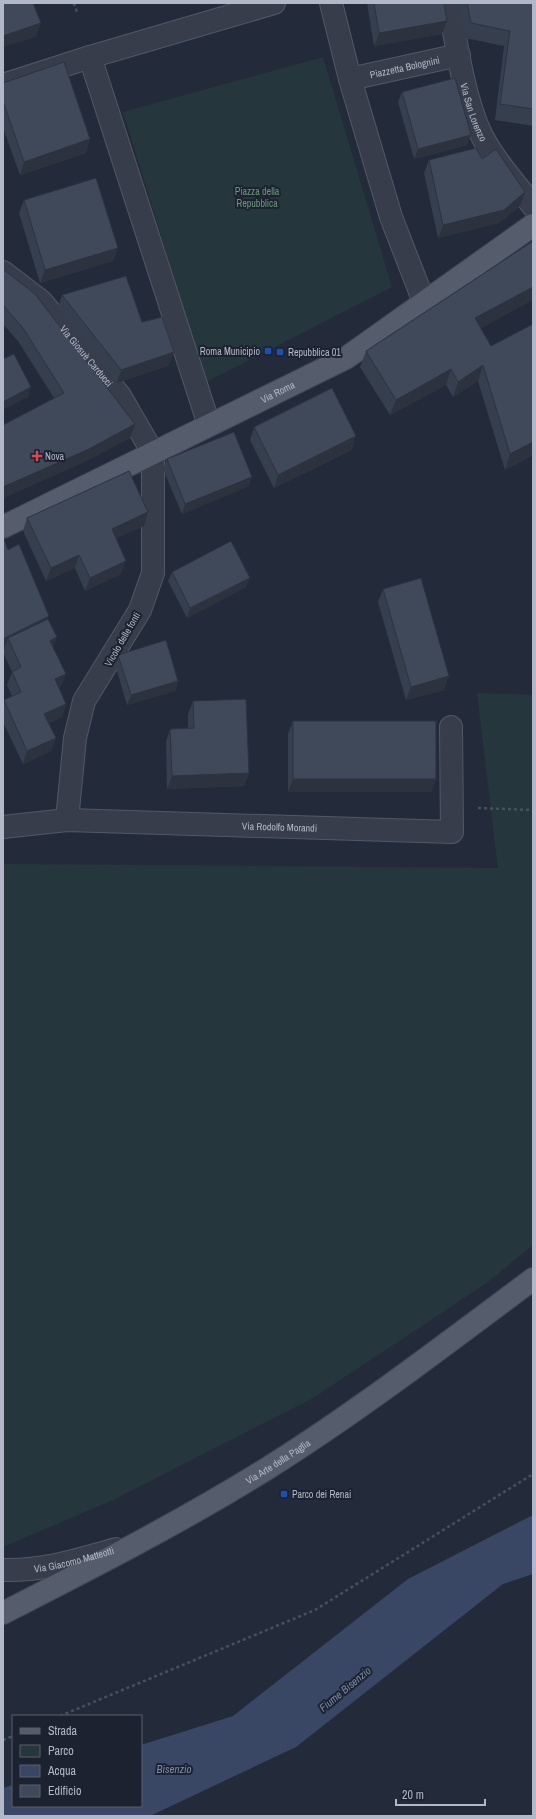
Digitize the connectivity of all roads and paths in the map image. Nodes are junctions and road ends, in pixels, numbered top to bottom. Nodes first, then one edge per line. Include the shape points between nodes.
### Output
1 (74, 3) edge
2 (274, 3) edge
3 (331, 3) edge
4 (449, 3) edge
5 (77, 12) dead end
6 (458, 54) junction
7 (90, 56) junction
8 (350, 79) junction
9 (3, 85) edge
10 (533, 206) edge
11 (533, 225) edge
12 (3, 272) edge
13 (424, 302) junction
14 (209, 425) junction
15 (153, 453) junction
16 (3, 527) edge
17 (451, 728) dead end
18 (452, 807) junction
19 (533, 810) edge
20 (67, 820) junction
21 (3, 827) edge
22 (533, 1279) edge
23 (533, 1474) edge
24 (144, 1540) junction
25 (3, 1570) edge
26 (3, 1614) edge
27 (62, 1715) edge

1 - 5 path
2 - 7 street
3 - 8 street
4 - 6 street, Via San Lorenzo
6 - 8 street, Piazzetta Bolognini
6 - 10 street, Via San Lorenzo via 481,133 496,159
7 - 9 street
7 - 14 street
8 - 13 street via 391,217
11 - 13 main road, Via Roma
12 - 15 street, Via Giosuè Carducci via 41,301 115,390
13 - 14 main road, Via Roma via 346,358
14 - 15 main road, Via Roma
15 - 16 main road, Via Roma
15 - 20 street, Vicolo delle fonti via 153,573 140,610 84,701 75,738
17 - 18 street, Via Rodolfo Morandi
18 - 19 path
18 - 20 street, Via Rodolfo Morandi via 452,832
20 - 21 street, Via Rodolfo Morandi
22 - 24 main road, Via Arte della Paglia via 335,1425
23 - 27 path via 315,1610
24 - 25 street, Via Giacomo Matteotti via 58,1566
24 - 26 main road, Via Arte della Paglia

